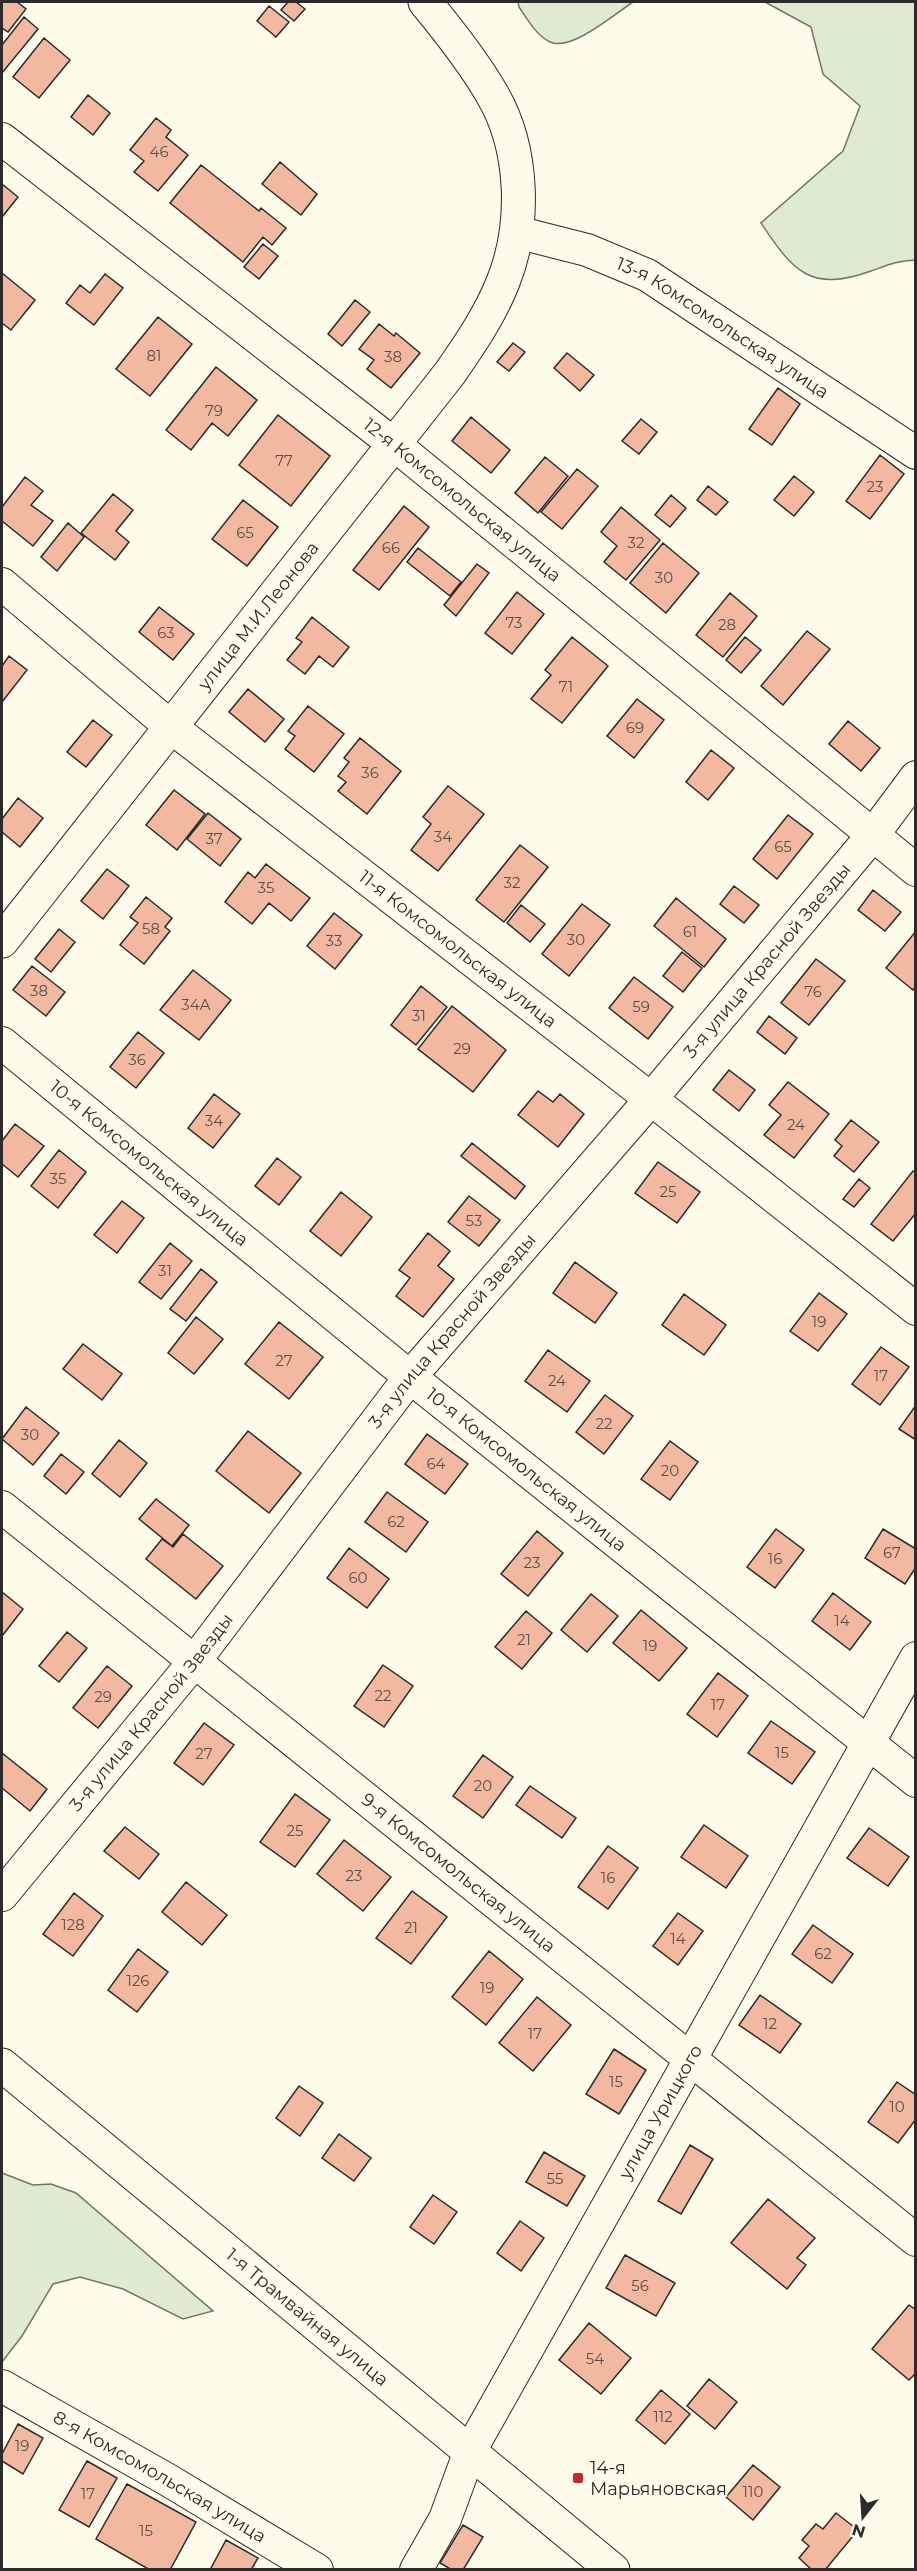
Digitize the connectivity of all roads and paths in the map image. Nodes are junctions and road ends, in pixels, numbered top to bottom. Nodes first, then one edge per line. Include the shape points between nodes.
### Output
1 (425, 2) edge
2 (2, 139) edge
3 (516, 232) junction
4 (395, 445) junction
5 (915, 453) edge
6 (2, 584) edge
7 (171, 727) junction
8 (915, 777) edge
9 (872, 836) junction
10 (915, 870) edge
11 (2, 941) edge
12 (2, 1043) edge
13 (651, 1099) junction
14 (915, 1309) edge
15 (410, 1377) junction
16 (2, 1507) edge
17 (915, 1658) edge
18 (194, 1662) junction
19 (867, 1741) junction
20 (915, 1782) edge
21 (2, 1895) edge
22 (690, 2061) junction
23 (2, 2065) edge
24 (915, 2240) edge
25 (2, 2386) edge
26 (470, 2451) junction
27 (317, 2570) edge
28 (416, 2570) edge
29 (613, 2570) edge

1 - 3 main road via 494,96 512,142 518,190
2 - 4 street, 12-я Комсомольская улица
3 - 4 main road, улица М.И.Леонова via 503,281 482,325
3 - 5 street, 13-я Комсомольская улица via 587,250 648,275
4 - 7 main road, улица М.И.Леонова
4 - 9 street, 12-я Комсомольская улица
6 - 7 street, 11-я Комсомольская улица
7 - 11 main road, улица М.И.Леонова
7 - 13 street, 11-я Комсомольская улица
8 - 9 street, 3-я улица Красной Звезды
9 - 10 street, 12-я Комсомольская улица
9 - 13 street, 3-я улица Красной Звезды
12 - 15 street, 10-я Комсомольская улица
13 - 14 street, 11-я Комсомольская улица
13 - 15 street, 3-я улица Красной Звезды
15 - 18 street, 3-я улица Красной Звезды
15 - 19 street, 10-я Комсомольская улица
16 - 18 street, 9-я Комсомольская улица
17 - 19 street, улица Урицкого
18 - 21 street, 3-я улица Красной Звезды
18 - 22 street, 9-я Комсомольская улица
19 - 20 street, 10-я Комсомольская улица
19 - 22 street, улица Урицкого
22 - 24 street, 9-я Комсомольская улица
22 - 26 street, улица Урицкого
23 - 26 main road, 1-я Трамвайная улица
25 - 27 street, 8-я Комсомольская улица
26 - 28 street, улица Урицкого via 445,2519
26 - 29 main road, 1-я Трамвайная улица

